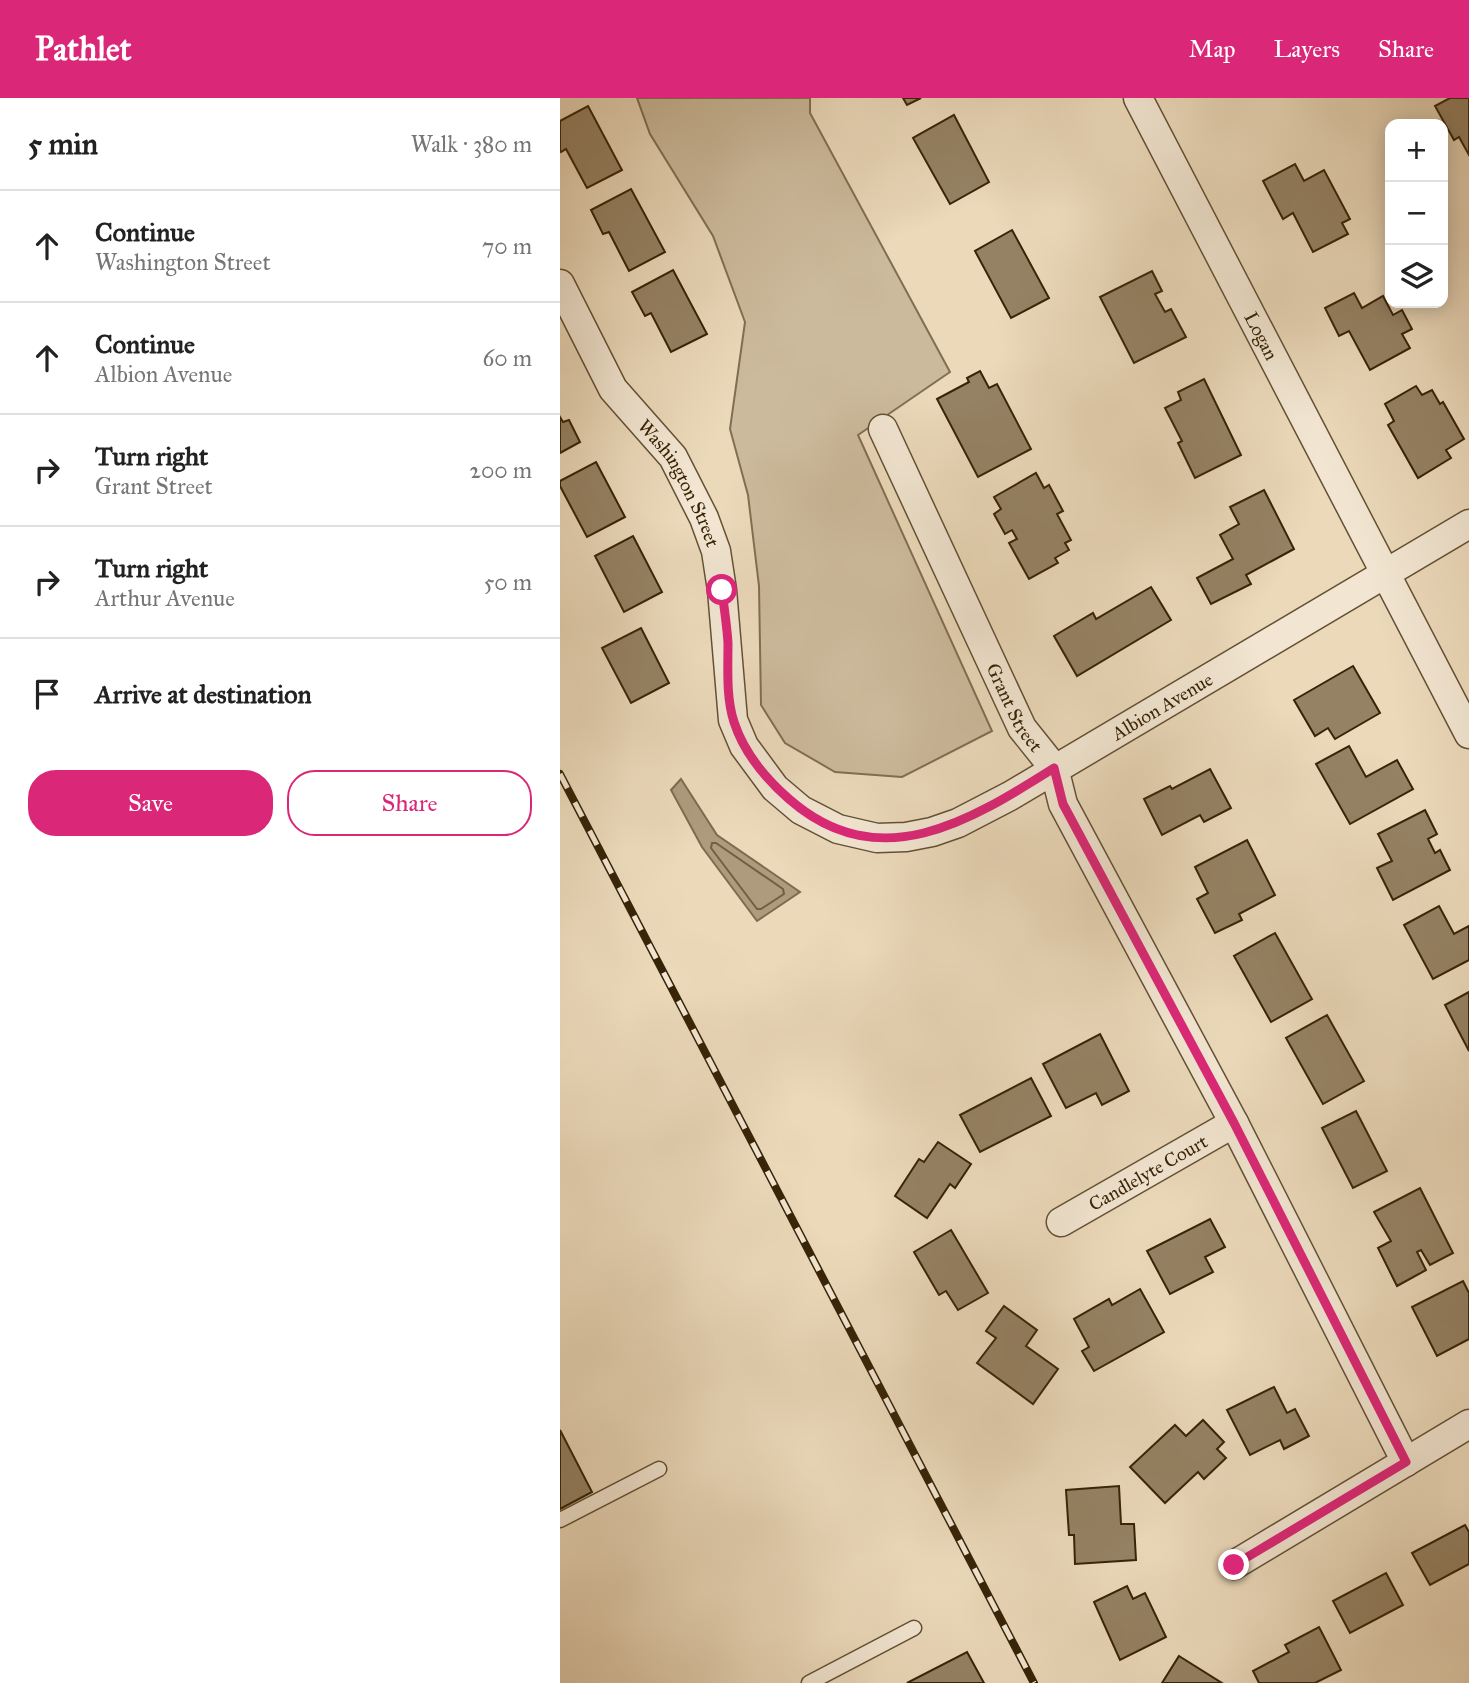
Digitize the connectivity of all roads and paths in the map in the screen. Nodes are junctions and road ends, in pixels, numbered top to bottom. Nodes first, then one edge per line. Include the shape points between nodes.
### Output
1 (1138, 98) edge
2 (560, 284) edge
3 (883, 429) dead end
4 (1469, 524) edge
5 (1387, 574) junction
6 (1469, 734) edge
7 (1054, 768) junction
8 (838, 829) joint
9 (1234, 1123) junction
10 (1061, 1222) dead end
11 (1469, 1424) edge
12 (1406, 1462) junction
13 (659, 1469) dead end
14 (560, 1520) edge
15 (1234, 1565) dead end
16 (914, 1628) dead end
17 (809, 1683) edge

1 - 5 street, Logan
2 - 8 street, Washington Street via 613,389 674,457 704,518 716,551 722,590 733,720 744,746 784,795 801,810
3 - 7 street, Grant Street via 1022,728
4 - 5 street, Albion Avenue
5 - 6 street, Logan
5 - 7 street, Albion Avenue
7 - 8 street, Albion Avenue via 989,807 932,832 877,838
7 - 9 street, Grant Street via 1063,804
9 - 10 street, Candlelyte Court
9 - 12 street, Grant Street
11 - 12 street
12 - 15 street
13 - 14 lane
16 - 17 lane

